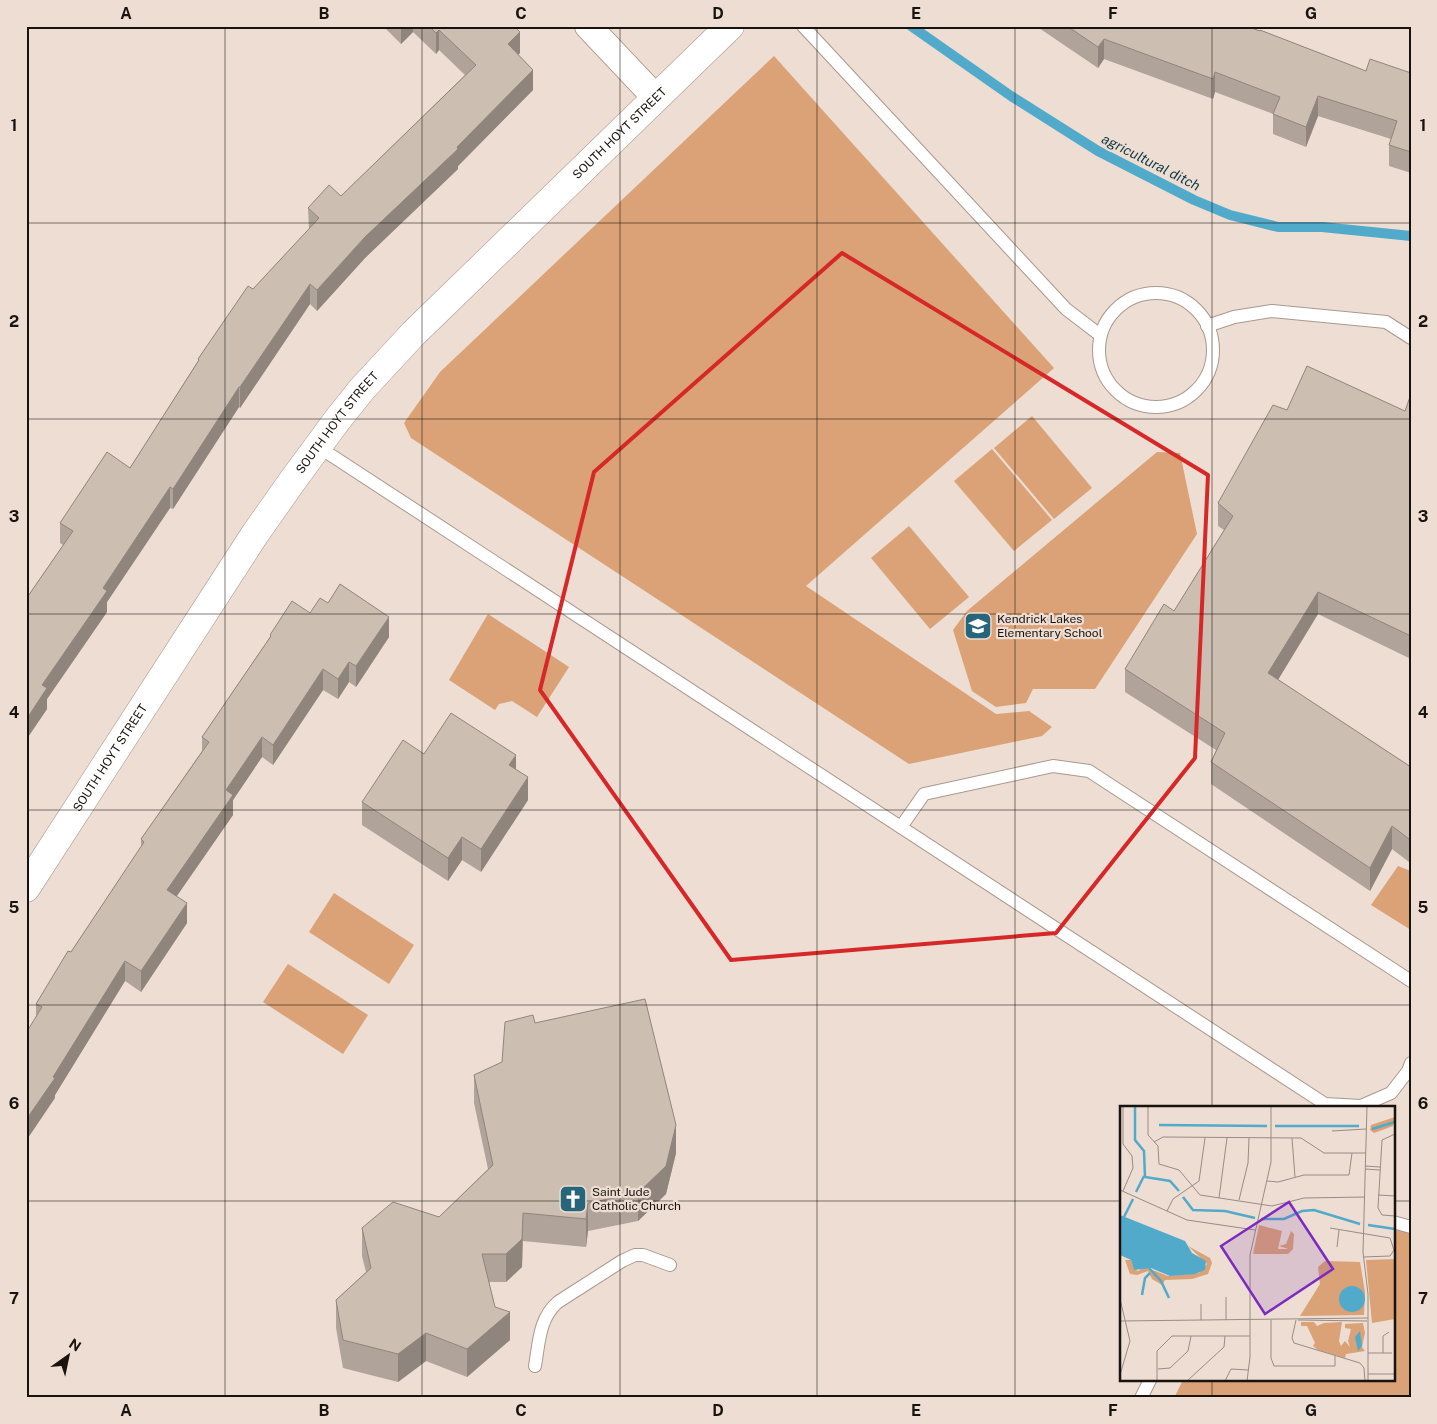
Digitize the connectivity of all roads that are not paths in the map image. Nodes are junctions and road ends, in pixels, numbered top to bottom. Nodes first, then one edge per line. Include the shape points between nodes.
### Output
1 (588, 26) edge
2 (730, 26) edge
3 (803, 26) edge
4 (656, 98) junction
5 (1208, 326) junction
6 (1100, 335) junction
7 (1411, 338) edge
8 (317, 446) junction
9 (901, 827) junction
10 (26, 888) edge
11 (1411, 981) edge
12 (1411, 1063) edge
13 (1394, 1222) edge
14 (1411, 1227) edge
15 (670, 1265) dead end
16 (535, 1366) dead end
17 (1149, 1382) edge
18 (1141, 1398) edge

1 - 4 street
2 - 4 street, SOUTH HOYT STREET
3 - 6 lane via 1066,309
4 - 8 street, SOUTH HOYT STREET via 413,334 362,389
5 - 6 lane via 1192,305 1175,296 1156,292 1137,295 1120,305 1108,318
5 - 6 lane via 1213,357 1208,375 1197,391 1181,402 1163,408 1144,407 1127,400 1112,388 1102,372 1098,354
5 - 7 lane via 1234,317 1272,311 1386,322
8 - 9 lane
8 - 10 street, SOUTH HOYT STREET via 255,534
9 - 11 lane via 924,794 1053,766 1089,771
9 - 12 lane via 1325,1104 1360,1106 1391,1093
13 - 14 lane
15 - 16 lane via 635,1255 622,1260 558,1302 546,1316
17 - 18 lane

